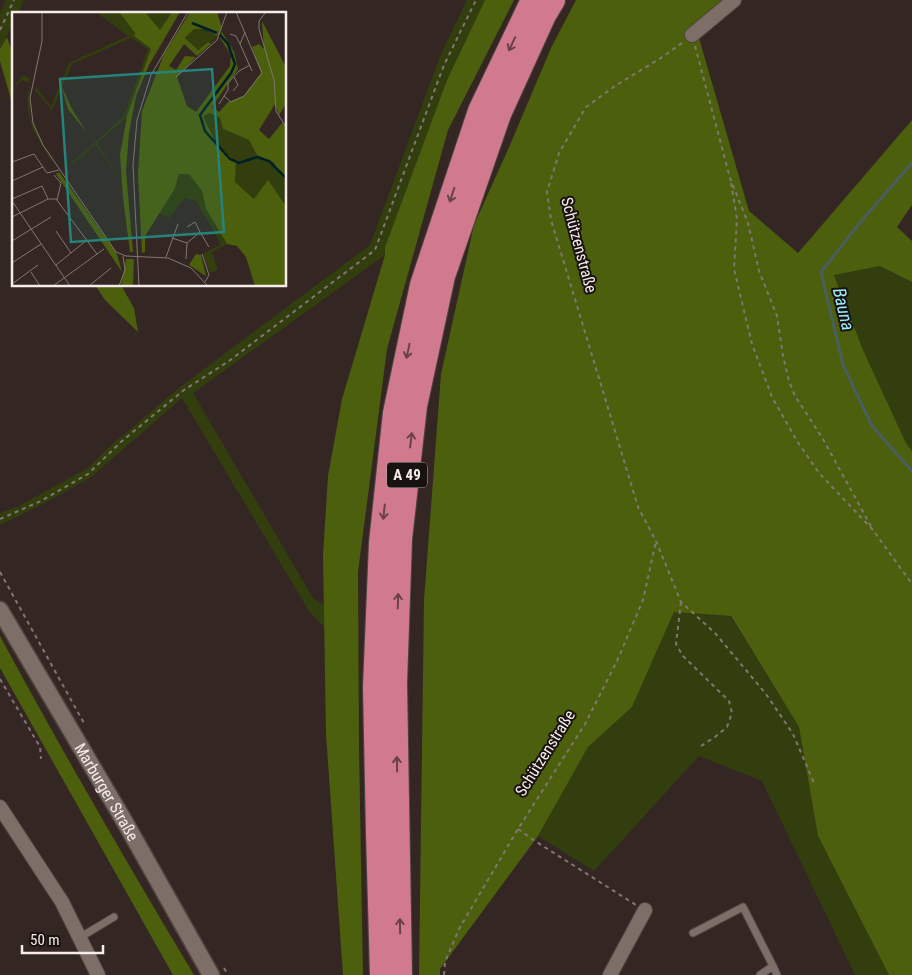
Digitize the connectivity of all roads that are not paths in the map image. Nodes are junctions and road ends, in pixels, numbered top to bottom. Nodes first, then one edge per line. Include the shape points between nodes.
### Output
1 (533, 0) edge
2 (552, 0) edge
3 (734, 0) edge
4 (692, 35) road end
5 (0, 610) edge
6 (0, 807) edge
7 (645, 910) road end
8 (114, 917) dead end
9 (693, 933) dead end
10 (79, 938) junction
11 (773, 966) junction
12 (94, 974) edge
13 (211, 975) edge
14 (382, 975) edge
15 (400, 975) edge
16 (610, 975) edge
17 (760, 975) edge
18 (777, 975) edge

1 -> 14 highway, A 49 via 480,111 422,285 396,413 381,543 375,687
15 -> 2 highway, A 49 via 395,683 400,539 415,406 443,276 500,114
3 - 4 street
5 - 13 street, Marburger Straße
6 - 10 street via 62,902
7 - 16 street
8 - 10 lane
9 - 11 lane via 743,907
10 - 12 street
11 - 17 lane
11 - 18 lane

